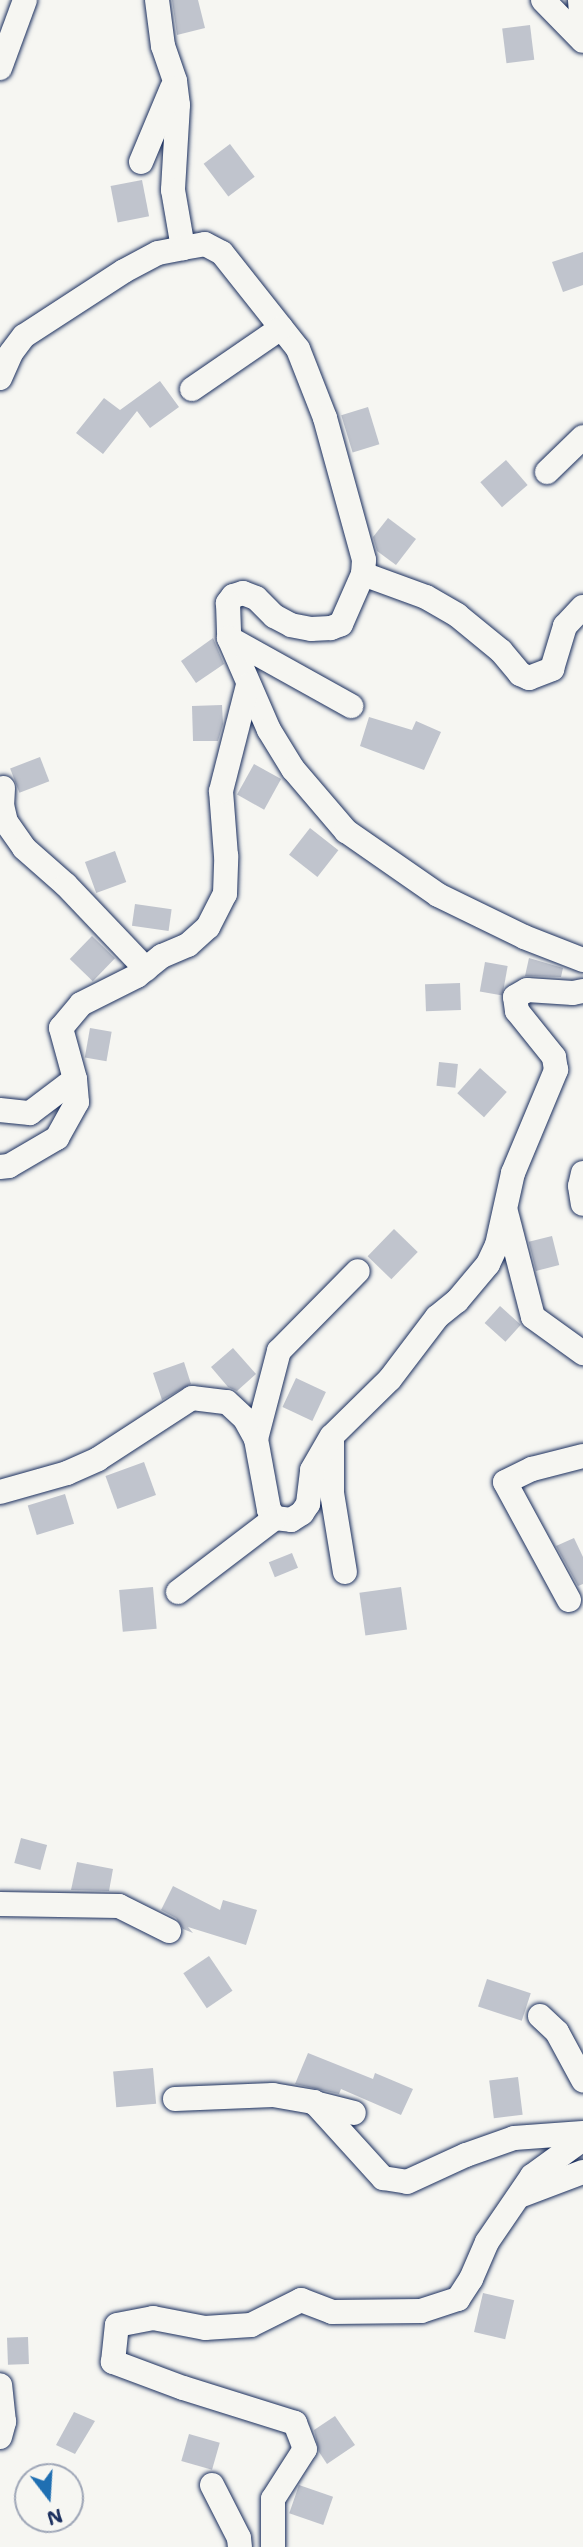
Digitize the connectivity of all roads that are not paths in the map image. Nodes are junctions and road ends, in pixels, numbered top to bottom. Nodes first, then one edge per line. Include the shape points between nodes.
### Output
1 (25, 0) edge
2 (157, 0) edge
3 (543, 0) edge
4 (580, 0) edge
5 (583, 41) edge
6 (0, 68) edge
7 (175, 81) junction
8 (141, 162) dead end
9 (183, 248) junction
10 (281, 328) junction
11 (0, 378) edge
12 (192, 390) dead end
13 (583, 437) edge
14 (547, 472) dead end
15 (363, 574) junction
16 (583, 607) edge
17 (229, 638) junction
18 (248, 685) junction
19 (351, 706) dead end
20 (3, 788) dead end
21 (583, 960) edge
22 (146, 969) junction
23 (583, 990) edge
24 (75, 1079) junction
25 (0, 1110) edge
26 (0, 1167) edge
27 (583, 1173) edge
28 (583, 1204) edge
29 (505, 1208) junction
30 (358, 1271) dead end
31 (583, 1353) edge
32 (332, 1436) junction
33 (256, 1439) junction
34 (583, 1456) edge
35 (0, 1492) edge
36 (275, 1518) junction
37 (345, 1572) dead end
38 (178, 1592) dead end
39 (569, 1600) dead end
40 (0, 1904) edge
41 (169, 1931) dead end
42 (540, 2016) dead end
43 (583, 2080) edge
44 (175, 2099) dead end
45 (314, 2102) junction
46 (354, 2113) dead end
47 (583, 2133) edge
48 (583, 2139) edge
49 (578, 2172) edge
50 (518, 2197) junction
51 (0, 2385) edge
52 (1, 2427) edge
53 (212, 2486) dead end
54 (240, 2547) edge
55 (273, 2547) edge

1 - 6 street
2 - 7 street via 163,46
3 - 5 street
4 - 5 street
7 - 8 street
7 - 9 street via 173,190
9 - 10 street via 205,244 222,253
9 - 11 street via 158,253 124,271 24,336
10 - 12 street
10 - 15 street via 298,349 325,418 364,560
13 - 14 street
15 - 16 street via 426,597 457,615 529,678 552,668 565,626
15 - 17 street via 341,624 331,628 291,625 274,616 257,598 243,593 233,596 228,611
17 - 18 street
17 - 19 street
18 - 21 street via 293,769 346,831 438,895
18 - 22 street via 220,791 225,894 208,927 188,946 162,956
20 - 22 street via 6,822 24,848
22 - 24 street via 81,1004 61,1028
23 - 29 street via 527,990 515,997 517,1011 554,1056 556,1070 513,1173
24 - 25 street via 30,1113
24 - 26 street via 77,1102 57,1138
27 - 28 street
29 - 31 street via 533,1317
29 - 32 street via 488,1264 437,1317 390,1379
30 - 33 street via 279,1351
32 - 36 street via 313,1470 308,1504 302,1513 291,1520
32 - 37 street via 332,1493
33 - 35 street via 245,1419 227,1402 192,1398 98,1460
33 - 36 street via 268,1510
34 - 39 street via 532,1469 505,1482
36 - 38 street
40 - 41 street via 119,1906
42 - 43 street via 557,2032
44 - 45 street via 273,2095
45 - 46 street
45 - 47 street via 383,2178 407,2182 514,2138
48 - 50 street via 532,2176
49 - 50 street
50 - 55 street via 487,2242 458,2300 421,2311 332,2312 301,2300 251,2325 205,2328 153,2318 117,2325 113,2362 295,2423 305,2449 273,2499
51 - 52 street
53 - 54 street

